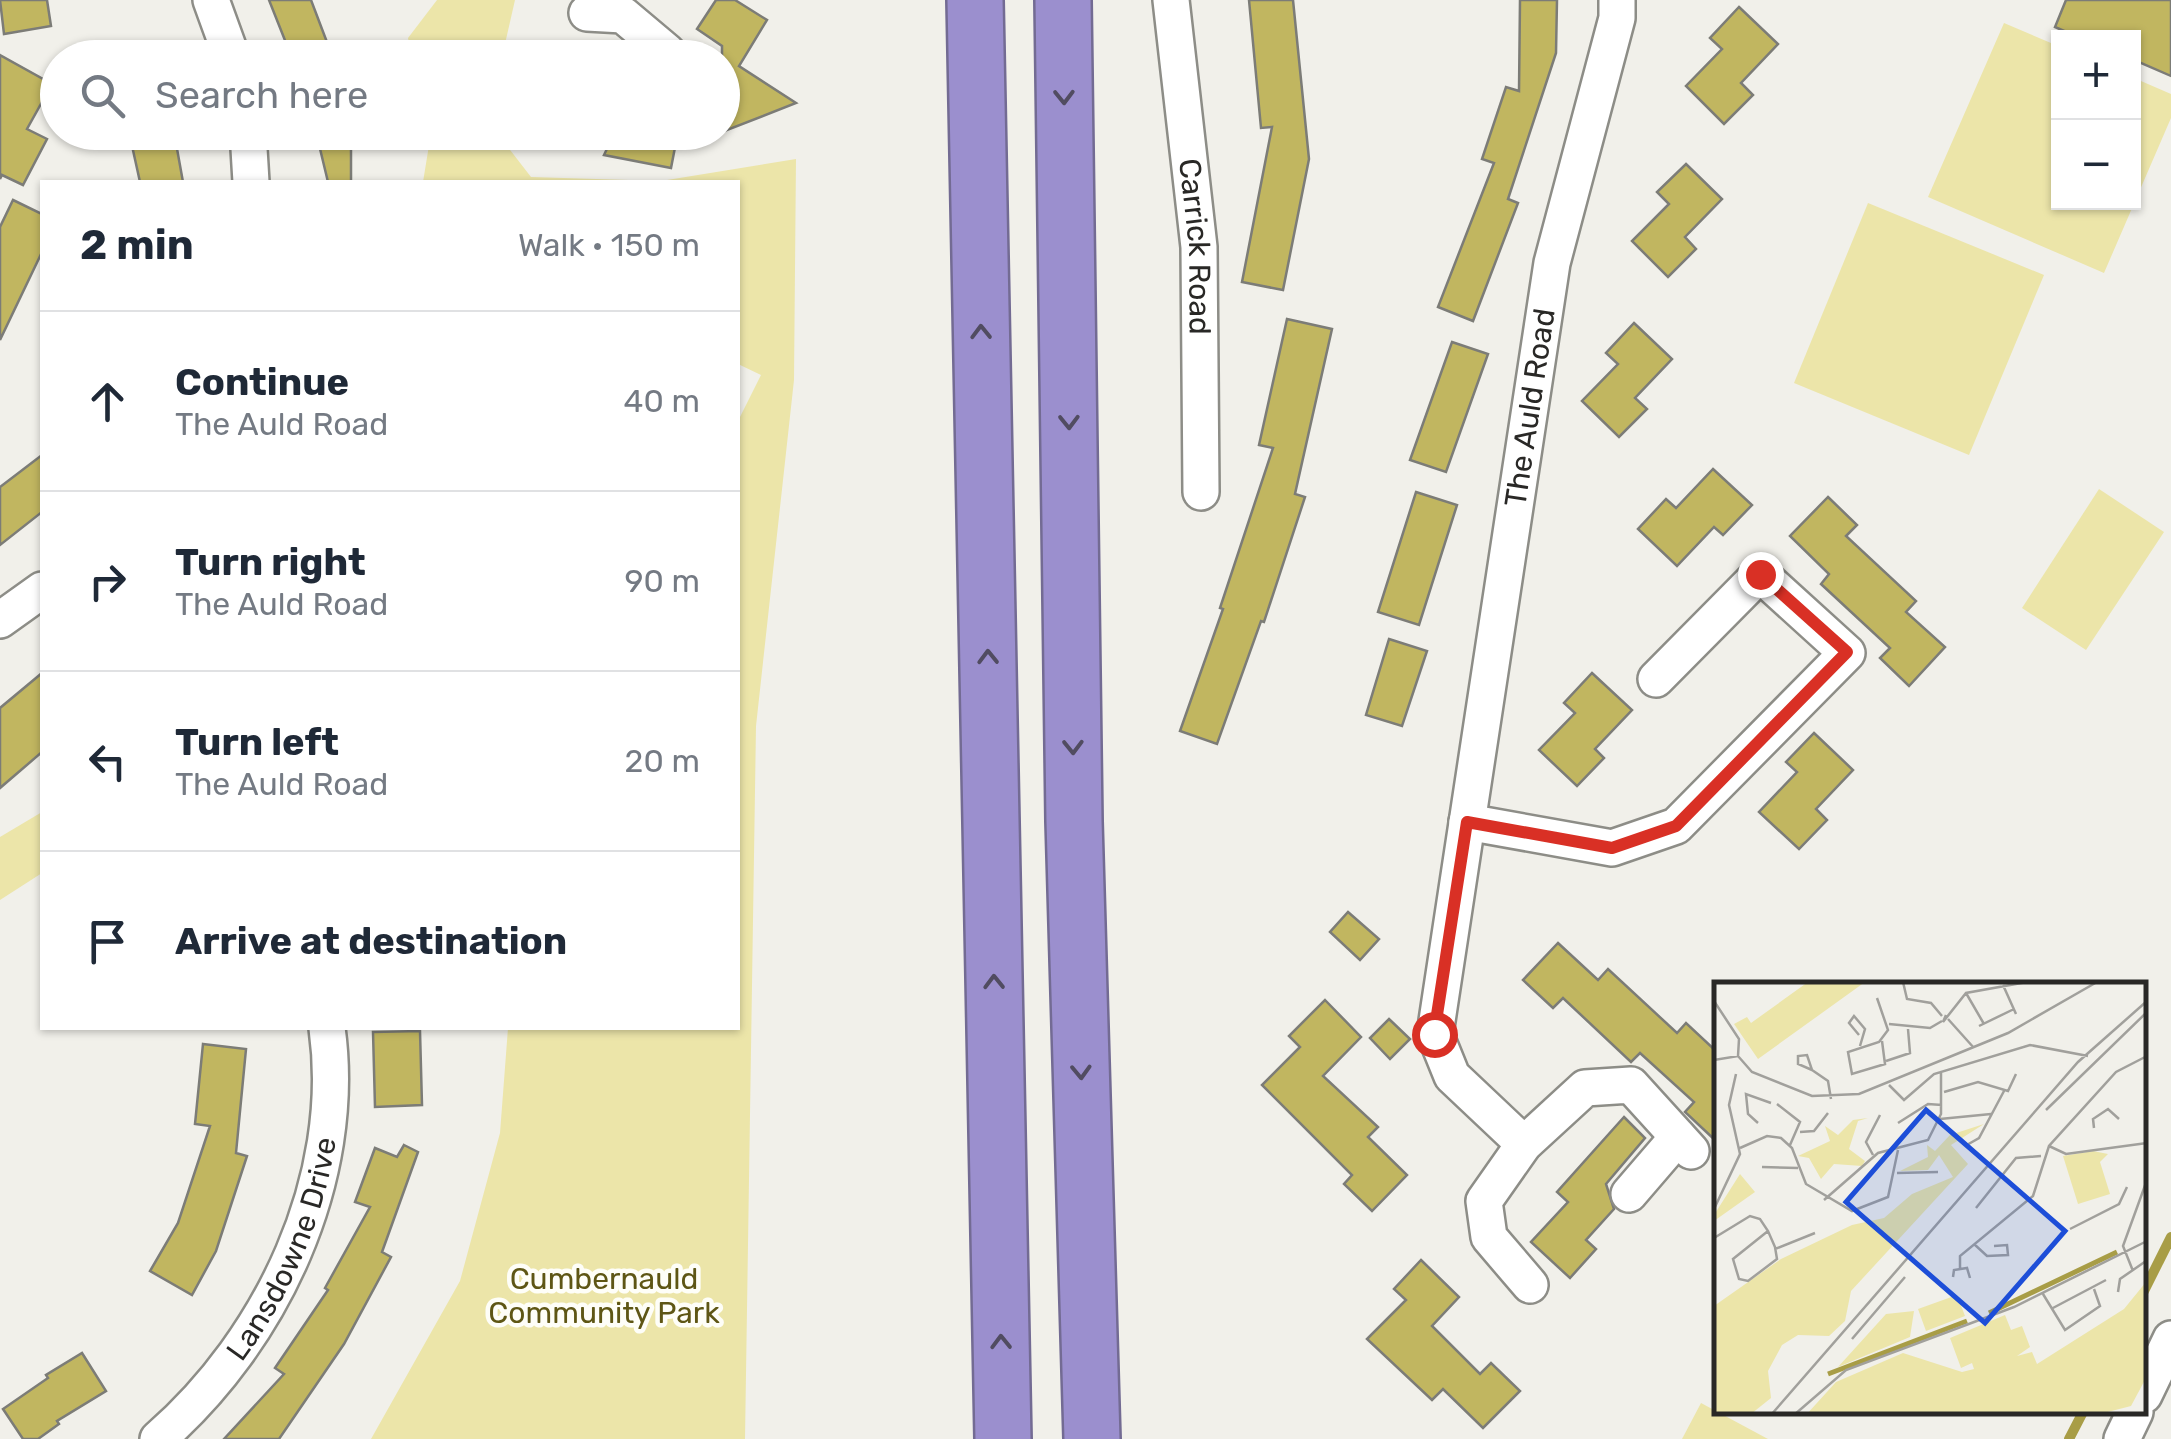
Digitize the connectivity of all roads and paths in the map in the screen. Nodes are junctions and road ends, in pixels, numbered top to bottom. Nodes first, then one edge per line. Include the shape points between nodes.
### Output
1 (211, 0) edge
2 (974, 0) edge
3 (1063, 0) edge
4 (1171, 0) edge
5 (1616, 0) edge
6 (627, 8) edge
7 (587, 13) dead end
8 (225, 40) edge
9 (656, 40) edge
10 (249, 150) edge
11 (250, 180) edge
12 (1201, 492) dead end
13 (40, 591) edge
14 (0, 620) edge
15 (1656, 679) dead end
16 (1467, 822) junction
17 (327, 1030) edge
18 (1524, 1144) junction
19 (1629, 1194) dead end
20 (1530, 1285) dead end
21 (2171, 1339) edge
22 (2146, 1391) edge
23 (2135, 1414) edge
24 (158, 1439) edge
25 (1003, 1439) edge
26 (1092, 1439) edge
27 (2122, 1439) edge

1 - 8 street
25 -> 2 highway
3 -> 26 highway via 1074,821
4 - 12 street, Carrick Road via 1199,247
5 - 16 street, The Auld Road via 1618,18 1552,263
6 - 7 street
6 - 9 street
10 - 11 street
13 - 14 street
15 - 16 street via 1760,574 1847,652 1676,826 1612,848
16 - 18 street, The Auld Road via 1434,1034 1452,1076
17 - 24 street, Lansdowne Drive via 328,1132 294,1250 224,1371
18 - 19 street via 1586,1088 1631,1085 1684,1144
18 - 20 street via 1484,1200 1489,1237
21 - 22 street
23 - 27 street

